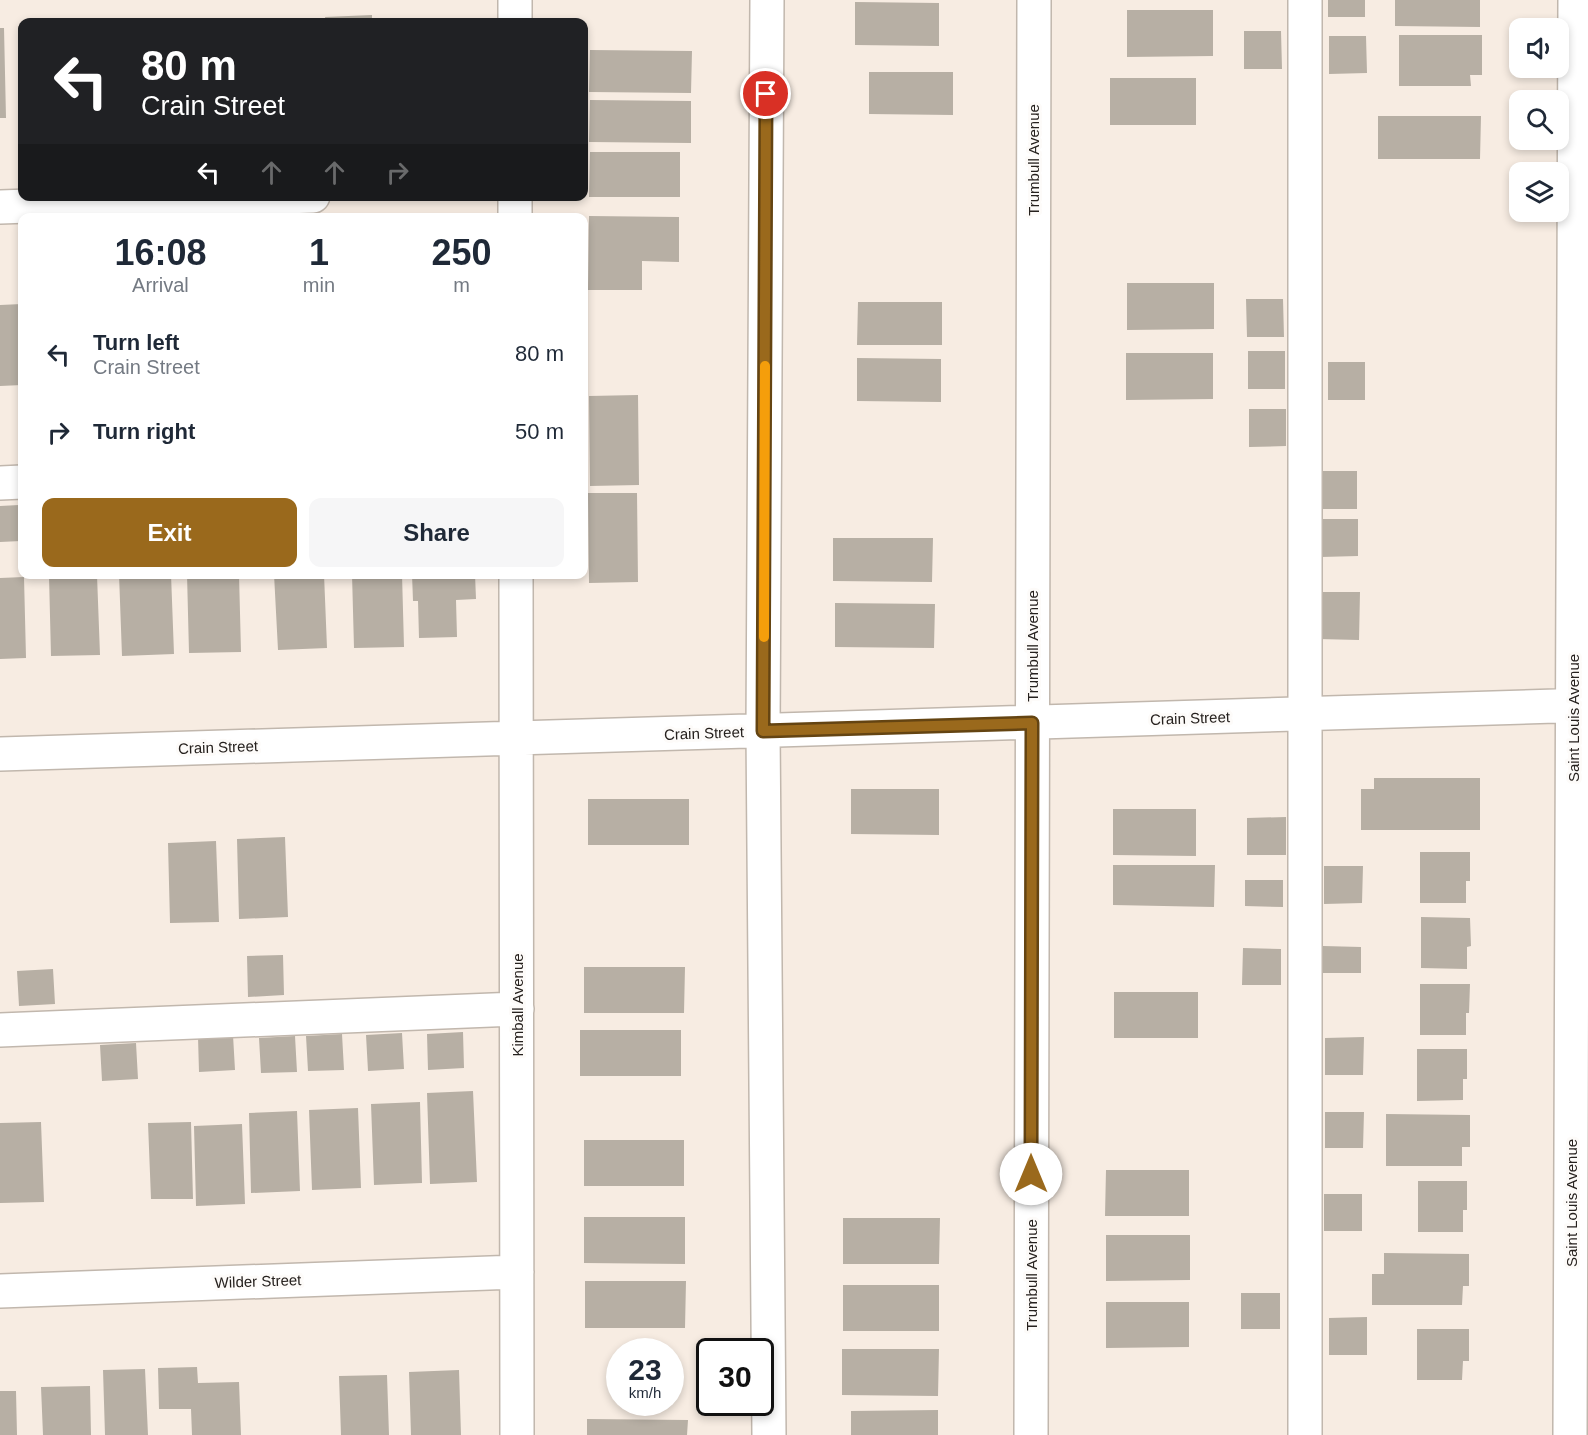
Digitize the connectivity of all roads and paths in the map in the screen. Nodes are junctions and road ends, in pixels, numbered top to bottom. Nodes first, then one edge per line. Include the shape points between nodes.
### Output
1 (515, 0) edge
2 (767, 0) edge
3 (1034, 0) edge
4 (1305, 0) edge
5 (1575, 0) edge
6 (515, 18) edge
7 (171, 201) edge
8 (0, 207) edge
9 (18, 482) edge
10 (0, 483) edge
11 (516, 579) edge
12 (1581, 706) edge
13 (1304, 714) junction
14 (1032, 723) junction
15 (763, 731) junction
16 (516, 738) junction
17 (0, 754) edge
18 (517, 1009) junction
19 (0, 1030) edge
20 (517, 1272) junction
21 (0, 1291) edge
22 (517, 1435) edge
23 (769, 1435) edge
24 (1031, 1435) edge
25 (1305, 1435) edge
26 (1570, 1435) edge

1 - 6 street
2 - 15 street
3 - 14 street, Trumbull Avenue
4 - 13 street
5 - 12 street, Saint Louis Avenue
7 - 8 street
9 - 10 street
11 - 16 street, Kimball Avenue
12 - 13 street, Crain Street
12 - 26 street, Saint Louis Avenue
13 - 14 street, Crain Street
13 - 25 street
14 - 15 street, Crain Street
14 - 24 street, Trumbull Avenue
15 - 16 street, Crain Street
15 - 23 street
16 - 17 street, Crain Street
16 - 18 street, Kimball Avenue
18 - 19 street
18 - 20 street, Kimball Avenue
20 - 21 street, Wilder Street
20 - 22 street, Kimball Avenue

